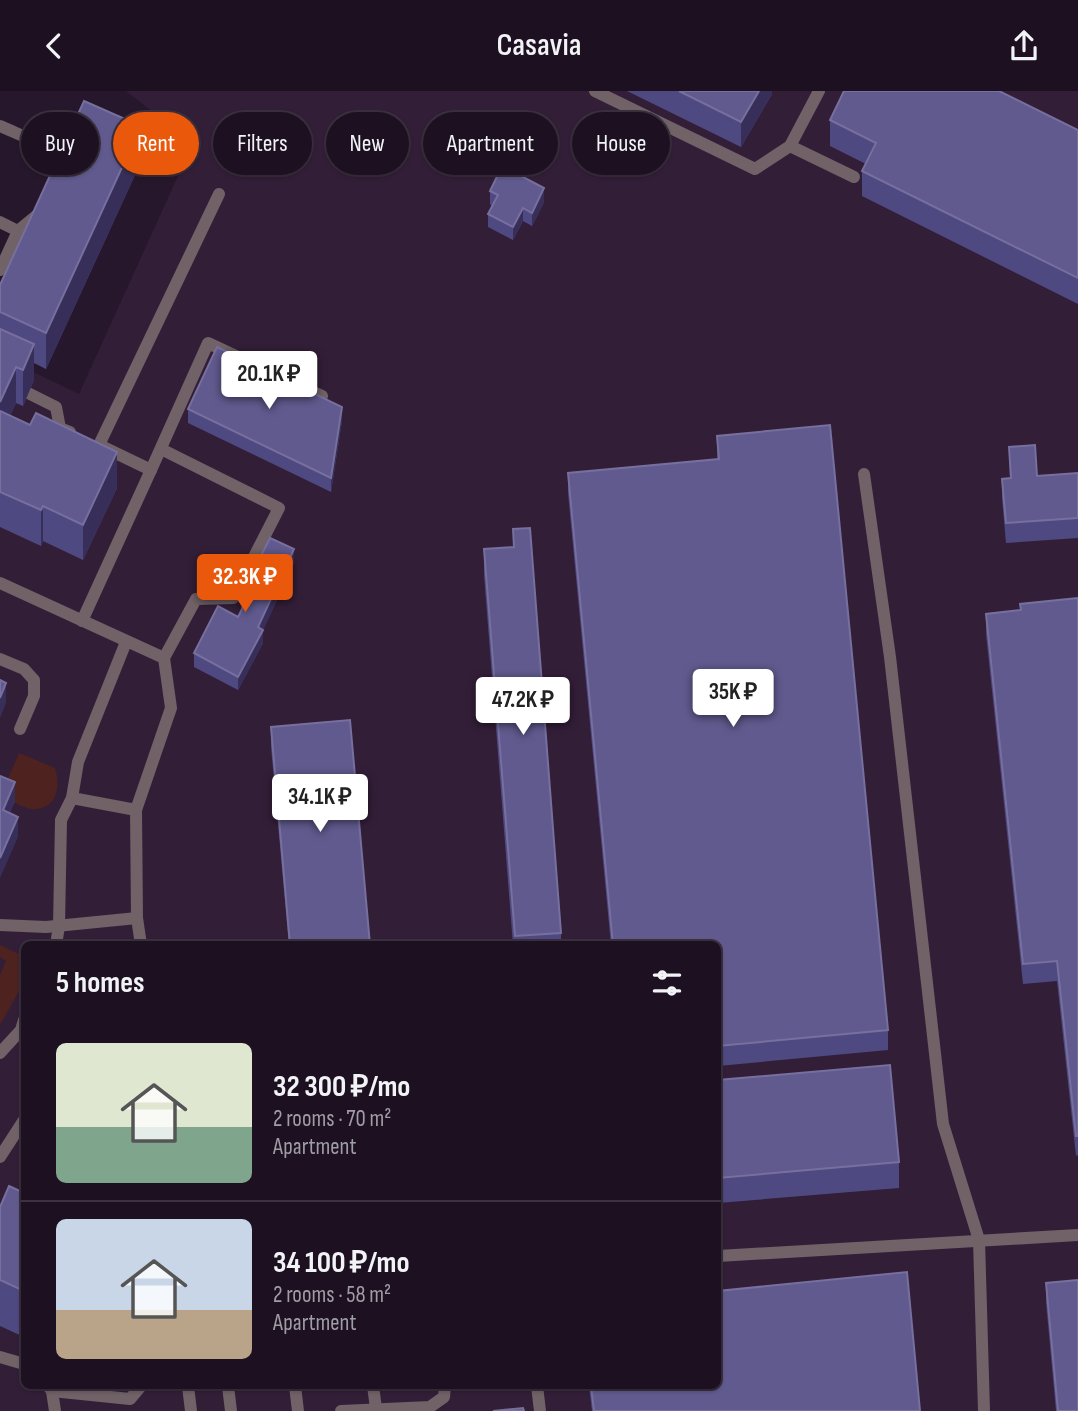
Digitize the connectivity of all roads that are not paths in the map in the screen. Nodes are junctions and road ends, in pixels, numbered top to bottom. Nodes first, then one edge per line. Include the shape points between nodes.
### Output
1 (595, 91) edge
2 (819, 91) edge
3 (0, 126) edge
4 (790, 146) junction
5 (854, 177) dead end
6 (219, 194) dead end
7 (0, 222) edge
8 (18, 231) junction
9 (0, 270) edge
10 (28, 393) edge
11 (322, 396) edge
12 (90, 441) junction
13 (161, 449) junction
14 (151, 470) junction
15 (864, 474) dead end
16 (0, 583) edge
17 (82, 621) junction
18 (126, 642) junction
19 (164, 658) junction
20 (0, 659) edge
21 (20, 729) dead end
22 (72, 798) junction
23 (135, 810) junction
24 (137, 918) junction
25 (0, 925) edge
26 (59, 926) junction
27 (57, 941) edge
28 (140, 941) edge
29 (21, 1030) edge
30 (0, 1053) edge
31 (21, 1125) edge
32 (0, 1157) edge
33 (1078, 1235) edge
34 (979, 1240) junction
35 (721, 1256) edge
36 (0, 1357) edge
37 (21, 1363) edge
38 (50, 1389) edge
39 (55, 1389) edge
40 (139, 1389) edge
41 (188, 1389) edge
42 (228, 1389) edge
43 (295, 1389) edge
44 (373, 1389) edge
45 (445, 1389) edge
46 (537, 1389) edge
47 (131, 1405) edge
48 (376, 1408) junction
49 (422, 1409) edge
50 (55, 1411) edge
51 (191, 1411) edge
52 (231, 1411) edge
53 (298, 1411) edge
54 (341, 1411) edge
55 (540, 1411) edge
56 (984, 1411) edge

1 - 4 lane via 755,169
2 - 4 lane
3 - 8 lane via 45,147 57,161 57,180 48,204
4 - 5 lane
6 - 12 lane
7 - 8 lane
8 - 9 lane
10 - 12 lane via 56,407 60,428
11 - 13 lane via 208,343
12 - 14 lane
13 - 14 lane
13 - 19 lane via 279,508 233,598 195,599
14 - 17 lane
15 - 34 lane via 890,657 943,1124
16 - 17 lane
17 - 18 lane
18 - 19 lane
18 - 22 lane via 78,762
19 - 23 lane via 171,708
20 - 21 lane via 24,669 34,680 34,696
22 - 23 lane
22 - 26 lane via 61,820
23 - 24 lane
24 - 26 lane
24 - 28 lane
25 - 26 lane
26 - 27 lane
29 - 30 lane
31 - 32 lane
33 - 34 lane
34 - 35 lane
34 - 56 lane
36 - 37 lane
38 - 50 lane
39 - 47 lane
40 - 47 lane
41 - 51 lane
42 - 52 lane
43 - 53 lane
44 - 48 lane
45 - 49 lane via 439,1404
46 - 55 lane
48 - 49 lane
48 - 54 lane

